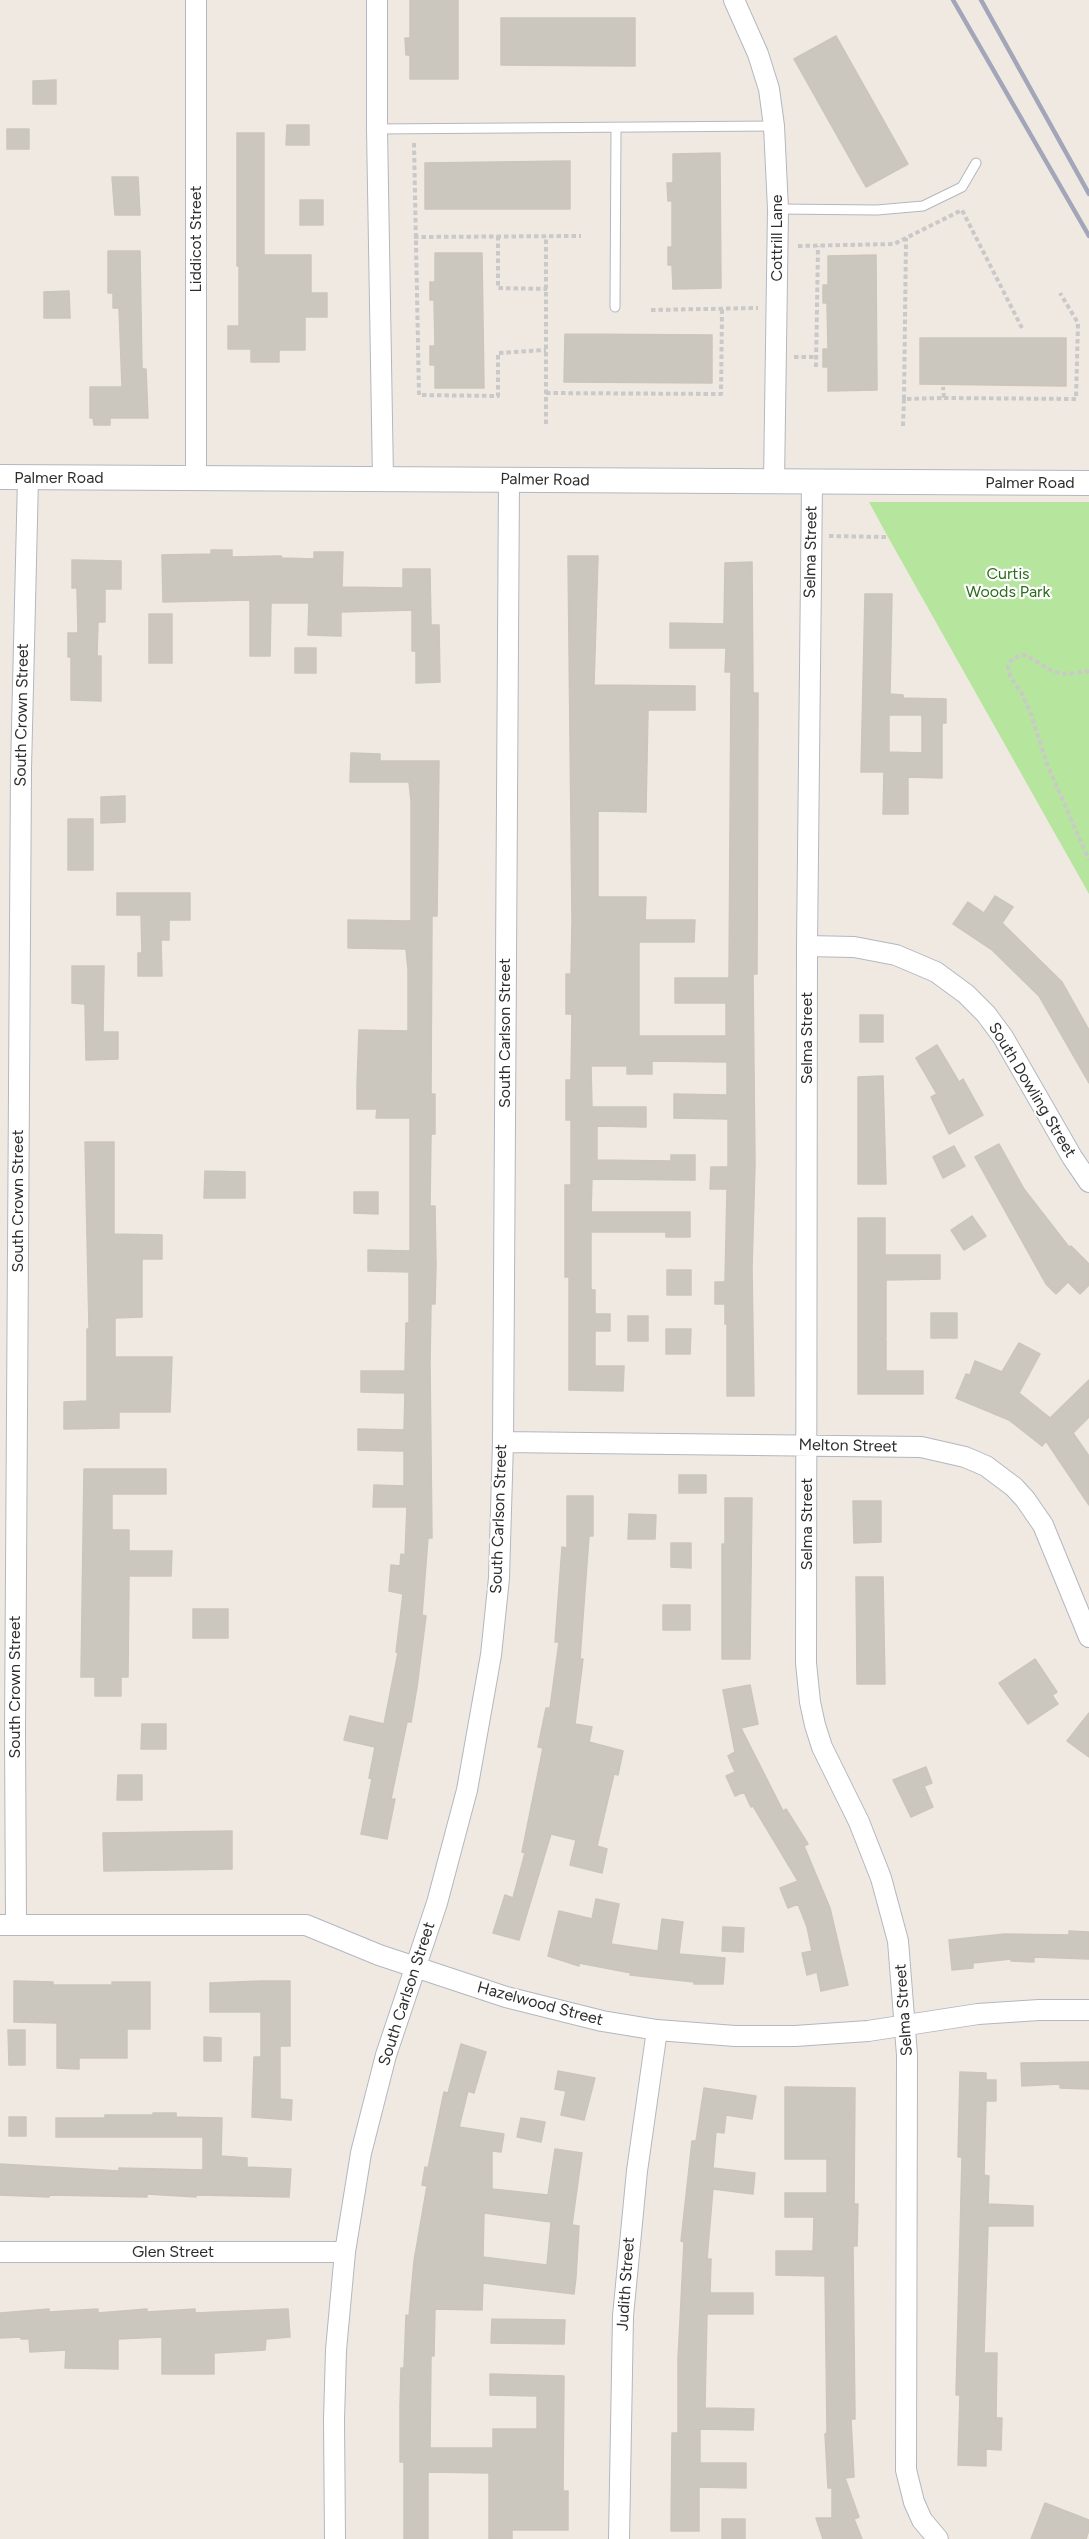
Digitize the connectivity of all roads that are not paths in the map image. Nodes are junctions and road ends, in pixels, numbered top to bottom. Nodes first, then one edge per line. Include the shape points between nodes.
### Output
1 (196, 0) edge
2 (377, 0) edge
3 (734, 0) edge
4 (774, 126) junction
5 (376, 129) junction
6 (616, 129) junction
7 (976, 163) dead end
8 (777, 208) junction
9 (615, 307) dead end
10 (0, 477) edge
11 (28, 477) junction
12 (196, 478) junction
13 (383, 478) junction
14 (509, 479) junction
15 (774, 482) junction
16 (812, 482) junction
17 (1089, 483) edge
18 (807, 946) junction
19 (1089, 1182) edge
20 (503, 1442) junction
21 (808, 1445) junction
22 (8, 1496) edge
23 (1089, 1637) edge
24 (7, 1731) edge
25 (8, 1925) edge
26 (416, 1967) junction
27 (1089, 2010) edge
28 (906, 2026) junction
29 (657, 2030) junction
30 (0, 2252) edge
31 (345, 2252) junction
32 (335, 2539) edge
33 (619, 2539) edge
34 (938, 2539) edge

1 - 12 street, Liddicot Street
2 - 5 street
3 - 4 street, Cottrill Lane via 758,54
4 - 6 lane
4 - 8 street, Cottrill Lane
5 - 6 lane
5 - 13 street
6 - 9 lane
7 - 8 lane via 962,187 923,206 877,210
8 - 15 street, Cottrill Lane
10 - 11 street, Palmer Road
11 - 12 street, Palmer Road
11 - 22 street, South Crown Street
12 - 13 street, Palmer Road
13 - 14 street, Palmer Road
14 - 15 street, Palmer Road
14 - 20 street, South Carlson Street
15 - 16 street, Palmer Road
16 - 17 street, Palmer Road
16 - 18 street, Selma Street
18 - 19 street, South Dowling Street via 854,947 896,955 936,972 966,994 1003,1037
18 - 21 street, Selma Street
20 - 21 street, Melton Street
20 - 26 street, South Carlson Street via 499,1578 482,1713 453,1846
21 - 23 street, Melton Street via 921,1447 965,1457 1001,1476 1043,1525
21 - 28 street, Selma Street via 806,1663 810,1702 822,1747 881,1878 898,1941
22 - 24 street, South Crown Street
24 - 25 street, South Crown Street
25 - 26 street, Hazelwood Street via 306,1925
26 - 29 street, Hazelwood Street via 547,2009
26 - 31 street, South Carlson Street via 372,2106
27 - 28 street, Hazelwood Street via 978,2014
28 - 29 street, Hazelwood Street via 795,2036
28 - 34 street, Selma Street via 906,2470 922,2520
29 - 33 street, Judith Street via 635,2182 623,2316
30 - 31 street, Glen Street
31 - 32 street, South Carlson Street via 336,2350

